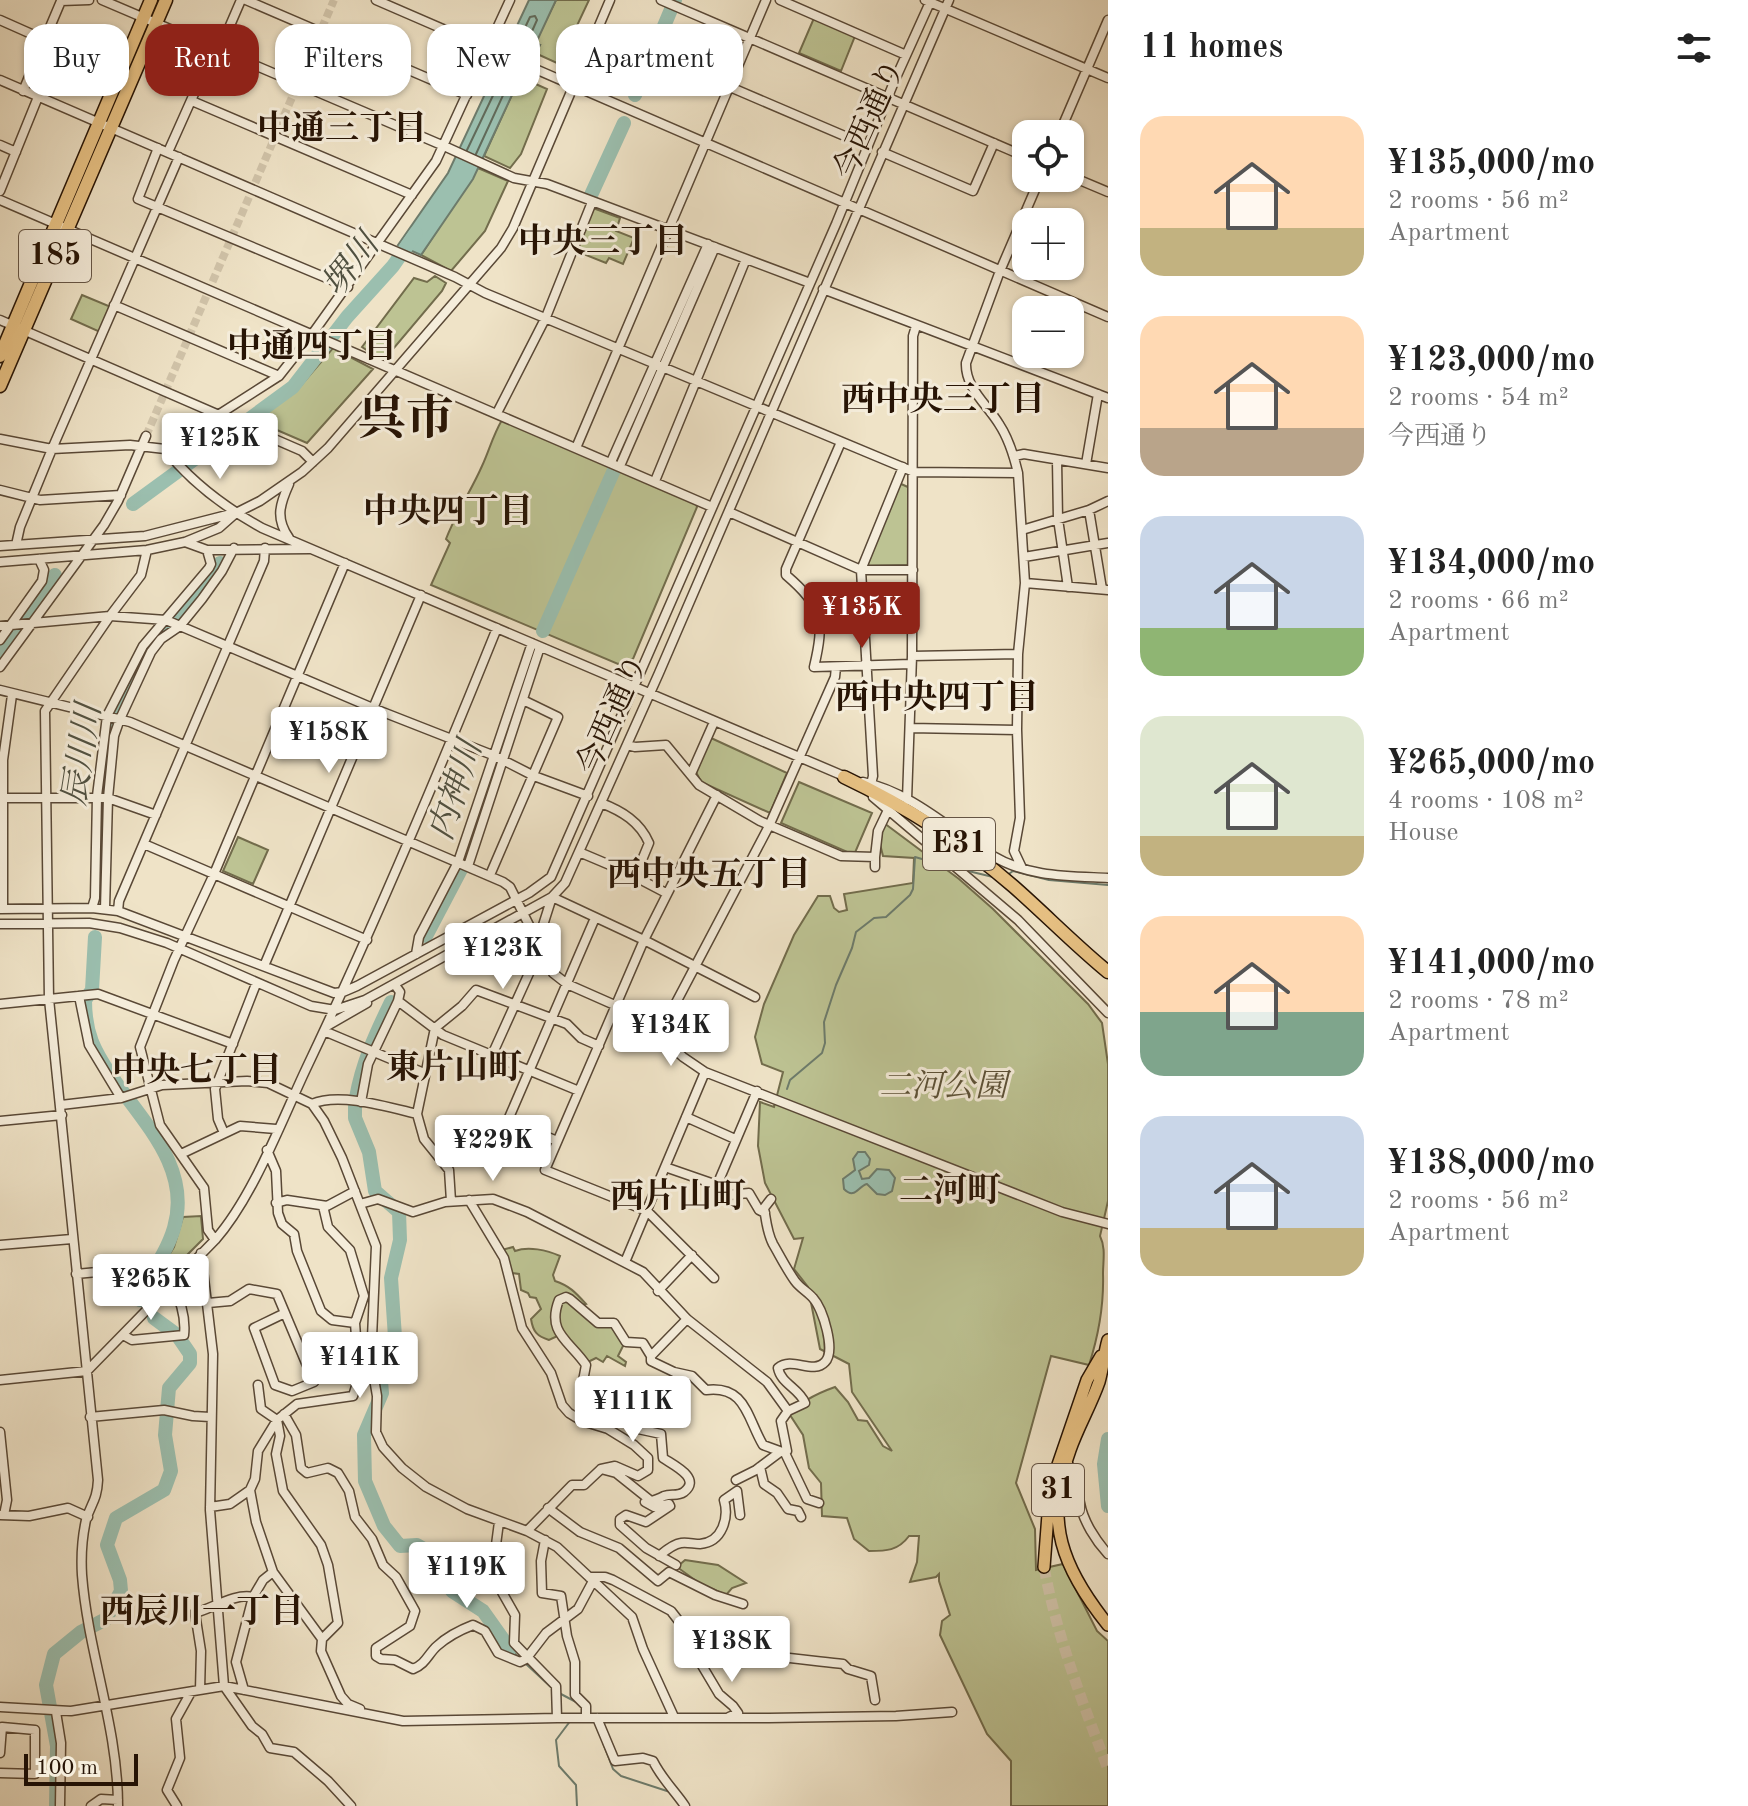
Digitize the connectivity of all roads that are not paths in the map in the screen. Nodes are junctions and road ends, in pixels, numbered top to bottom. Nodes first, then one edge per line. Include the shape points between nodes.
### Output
1 (60, 0) edge
2 (89, 0) edge
3 (102, 0) edge
4 (151, 0) edge
5 (166, 0) edge
6 (243, 0) edge
7 (376, 0) edge
8 (510, 0) edge
9 (610, 0) edge
10 (766, 0) edge
11 (780, 0) edge
12 (928, 1) edge
13 (669, 3) edge
14 (947, 4) edge
15 (0, 20) edge
16 (1108, 20) edge
17 (150, 21) junction
18 (51, 24) edge
19 (157, 24) edge
20 (230, 24) edge
21 (432, 24) edge
22 (500, 24) edge
23 (600, 24) edge
24 (24, 31) edge
25 (750, 38) junction
26 (743, 55) edge
27 (906, 55) junction
28 (259, 68) edge
29 (1088, 69) junction
30 (427, 78) edge
31 (1108, 78) edge
32 (0, 80) edge
33 (23, 91) joint
34 (743, 93) edge
35 (194, 96) edge
36 (467, 96) edge
37 (568, 96) edge
38 (598, 96) edge
39 (726, 96) edge
40 (38, 97) junction
41 (888, 98) junction
42 (192, 101) junction
43 (904, 104) junction
44 (1065, 120) edge
45 (105, 125) junction
46 (994, 143) junction
47 (705, 144) junction
48 (0, 145) edge
49 (868, 146) junction
50 (158, 148) junction
51 (448, 148) junction
52 (1012, 151) edge
53 (16, 152) junction
54 (168, 152) junction
55 (882, 152) junction
56 (179, 157) junction
57 (532, 182) junction
58 (1084, 182) edge
59 (0, 191) edge
60 (1034, 192) edge
61 (1108, 192) edge
62 (412, 195) junction
63 (0, 200) edge
64 (592, 202) junction
65 (845, 202) junction
66 (157, 206) junction
67 (858, 208) junction
68 (62, 226) junction
69 (667, 231) junction
70 (379, 244) junction
71 (712, 245) junction
72 (135, 258) junction
73 (746, 259) junction
74 (1000, 271) junction
75 (810, 283) junction
76 (470, 286) junction
77 (348, 287) junction
78 (823, 289) junction
79 (114, 305) junction
80 (546, 317) junction
81 (1108, 317) edge
82 (0, 320) edge
83 (916, 326) junction
84 (19, 328) junction
85 (316, 335) junction
86 (971, 345) junction
87 (618, 349) junction
88 (0, 356) edge
89 (91, 358) junction
90 (659, 366) junction
91 (396, 370) junction
92 (279, 376) junction
93 (697, 381) junction
94 (0, 386) edge
95 (1098, 394) junction
96 (1108, 398) edge
97 (756, 406) junction
98 (771, 411) junction
99 (497, 413) junction
100 (221, 414) junction
101 (146, 436) tunnel mouth
102 (0, 439) edge
103 (841, 442) junction
104 (142, 447) junction
105 (576, 448) junction
106 (52, 449) junction
107 (165, 449) junction
108 (1014, 456) junction
109 (1057, 460) junction
110 (313, 462) junction
111 (616, 464) junction
112 (1086, 464) junction
113 (903, 467) junction
114 (1108, 468) edge
115 (914, 472) junction
116 (1018, 473) junction
117 (291, 480) junction
118 (655, 481) junction
119 (0, 490) edge
120 (121, 495) junction
121 (32, 499) junction
122 (1108, 501) edge
123 (712, 507) junction
124 (1089, 510) junction
125 (729, 512) junction
126 (236, 513) junction
127 (1058, 519) junction
128 (1022, 530) junction
129 (94, 539) junction
130 (290, 539) junction
131 (185, 542) junction
132 (797, 543) junction
133 (1108, 543) edge
134 (16, 545) junction
135 (1095, 545) junction
136 (0, 546) edge
137 (234, 548) junction
138 (265, 548) junction
139 (315, 549) junction
140 (147, 550) junction
141 (207, 550) junction
142 (1062, 550) junction
143 (83, 555) junction
144 (1024, 557) junction
145 (39, 559) junction
146 (0, 562) edge
147 (345, 563) junction
148 (861, 570) junction
149 (913, 570) junction
150 (1025, 583) junction
151 (1068, 587) junction
152 (1105, 589) edge
153 (421, 595) junction
154 (110, 616) junction
155 (166, 620) junction
156 (32, 622) junction
157 (15, 624) junction
158 (0, 626) edge
159 (180, 626) junction
160 (497, 628) junction
161 (0, 640) edge
162 (536, 645) junction
163 (229, 647) junction
164 (1018, 654) junction
165 (912, 660) junction
166 (867, 665) junction
167 (0, 667) edge
168 (836, 667) junction
169 (298, 676) junction
170 (635, 688) junction
171 (0, 690) edge
172 (648, 694) junction
173 (12, 695) junction
174 (523, 700) junction
175 (48, 703) junction
176 (375, 709) junction
177 (107, 716) junction
178 (120, 719) junction
179 (714, 722) junction
180 (910, 728) junction
181 (1017, 730) junction
182 (452, 740) junction
183 (627, 745) junction
184 (186, 746) junction
185 (798, 757) junction
186 (499, 758) junction
187 (691, 774) junction
188 (256, 776) junction
189 (534, 776) junction
190 (844, 777) junction
191 (871, 784) junction
192 (717, 795) junction
193 (97, 796) junction
194 (588, 796) junction
195 (46, 797) junction
196 (2, 798) edge
197 (108, 798) junction
198 (907, 800) junction
199 (601, 803) junction
200 (332, 809) junction
201 (888, 810) junction
202 (156, 815) junction
203 (769, 826) junction
204 (408, 842) junction
205 (144, 844) junction
206 (579, 852) junction
207 (875, 857) junction
208 (463, 864) junction
209 (875, 867) dead end
210 (1022, 869) junction
211 (214, 874) junction
212 (490, 875) junction
213 (635, 877) junction
214 (1108, 878) edge
215 (666, 893) junction
216 (552, 897) junction
217 (516, 900) junction
218 (290, 907) junction
219 (92, 908) junction
220 (2, 909) edge
221 (46, 909) junction
222 (105, 909) junction
223 (118, 911) junction
224 (523, 913) junction
225 (595, 918) junction
226 (46, 923) junction
227 (0, 924) edge
228 (186, 936) junction
229 (367, 940) junction
230 (644, 940) junction
231 (537, 942) junction
232 (179, 949) junction
233 (416, 954) junction
234 (543, 957) junction
235 (264, 966) junction
236 (696, 966) junction
237 (1108, 972) edge
238 (256, 984) junction
239 (397, 984) junction
240 (567, 984) junction
241 (343, 992) junction
242 (79, 996) junction
243 (755, 997) dead end
244 (49, 999) junction
245 (398, 1001) junction
246 (515, 1003) junction
247 (0, 1004) edge
248 (616, 1006) junction
249 (335, 1010) junction
250 (1108, 1013) edge
251 (151, 1014) junction
252 (551, 1020) junction
253 (435, 1028) junction
254 (325, 1029) junction
255 (659, 1035) junction
256 (233, 1044) junction
257 (599, 1046) junction
258 (370, 1050) junction
259 (492, 1055) junction
260 (529, 1070) junction
261 (705, 1072) junction
262 (424, 1073) junction
263 (217, 1082) junction
264 (151, 1088) junction
265 (579, 1091) junction
266 (757, 1091) junction
267 (294, 1094) junction
268 (126, 1097) junction
269 (361, 1102) junction
270 (312, 1104) junction
271 (61, 1105) junction
272 (417, 1114) junction
273 (62, 1115) junction
274 (686, 1117) junction
275 (0, 1121) edge
276 (276, 1129) junction
277 (224, 1133) junction
278 (735, 1139) junction
279 (557, 1141) junction
280 (267, 1150) junction
281 (181, 1154) junction
282 (665, 1167) junction
283 (717, 1185) junction
284 (355, 1191) junction
285 (771, 1199) dead end
286 (469, 1200) junction
287 (451, 1201) junction
288 (276, 1203) junction
289 (360, 1204) junction
290 (323, 1206) junction
291 (647, 1211) junction
292 (765, 1213) junction
293 (1108, 1224) edge
294 (72, 1239) junction
295 (215, 1240) junction
296 (0, 1245) edge
297 (201, 1253) junction
298 (692, 1255) junction
299 (625, 1262) junction
300 (76, 1274) junction
301 (714, 1278) dead end
302 (175, 1280) junction
303 (658, 1291) junction
304 (208, 1303) junction
305 (285, 1313) junction
306 (687, 1319) junction
307 (355, 1323) junction
308 (123, 1335) junction
309 (1107, 1344) edge
310 (651, 1356) junction
311 (87, 1371) junction
312 (0, 1380) edge
313 (258, 1385) dead end
314 (788, 1411) junction
315 (90, 1417) junction
316 (210, 1417) junction
317 (281, 1417) junction
318 (0, 1432) edge
319 (782, 1453) junction
320 (1066, 1461) junction
321 (760, 1467) junction
322 (601, 1469) junction
323 (736, 1480) dead end
324 (250, 1490) junction
325 (642, 1493) junction
326 (819, 1503) dead end
327 (210, 1507) junction
328 (548, 1508) junction
329 (2, 1515) edge
330 (740, 1515) dead end
331 (88, 1517) junction
332 (801, 1517) dead end
333 (499, 1522) junction
334 (527, 1531) junction
335 (545, 1540) junction
336 (1108, 1554) edge
337 (659, 1556) junction
338 (676, 1565) dead end
339 (1044, 1567) tunnel mouth
340 (273, 1572) junction
341 (591, 1579) junction
342 (253, 1597) junction
343 (743, 1604) dead end
344 (219, 1606) junction
345 (564, 1617) junction
346 (1108, 1625) edge
347 (685, 1629) junction
348 (322, 1639) junction
349 (525, 1660) junction
350 (224, 1686) junction
351 (244, 1690) junction
352 (195, 1691) junction
353 (875, 1700) dead end
354 (0, 1707) edge
355 (107, 1707) junction
356 (56, 1712) junction
357 (952, 1712) dead end
358 (376, 1716) junction
359 (585, 1716) junction
360 (674, 1717) junction
361 (557, 1718) junction
362 (726, 1718) junction
363 (0, 1753) edge
364 (0, 1773) edge
365 (118, 1803) edge
366 (60, 1806) edge
367 (91, 1806) edge
368 (177, 1806) edge
369 (351, 1806) edge
370 (685, 1806) edge

1 - 2 street
1 - 18 street
3 - 17 street
4 - 17 highway, 185
5 - 17 highway, 185
6 - 20 street
6 - 30 street
7 - 21 street
8 - 22 street
9 - 23 street
10 - 25 street
11 - 27 street
12 - 14 street
12 - 27 street, 今西通り
13 - 25 street
14 - 29 street
14 - 43 street, 今西通り
15 - 24 street
16 - 29 street
17 - 19 street
17 - 45 highway, 185
25 - 26 street
25 - 41 street
27 - 41 street, 今西通り
28 - 51 street
29 - 31 street
29 - 44 street
32 - 33 street
33 - 40 street
34 - 49 street
35 - 42 street
36 - 51 street
37 - 57 street
38 - 47 street
39 - 47 street
40 - 45 street
40 - 53 street
41 - 43 street
41 - 49 street, 今西通り
42 - 54 street
42 - 62 street
43 - 46 street
43 - 55 street, 今西通り
45 - 50 street
45 - 68 highway, 185
46 - 52 street
46 - 55 street via 973,191
47 - 65 street
47 - 69 street
48 - 53 street
49 - 65 street, 今西通り
50 - 54 street
50 - 66 street via 138,199
51 - 57 street
51 - 62 street
53 - 59 street
54 - 56 street
55 - 67 street, 今西通り
56 - 66 street
56 - 70 street
57 - 64 street
57 - 76 street via 501,248
58 - 61 street
60 - 74 street
62 - 70 street
63 - 68 street
64 - 69 street
64 - 80 street
65 - 67 street
65 - 75 street, 今西通り
66 - 72 street
66 - 77 street
67 - 74 street
67 - 78 street, 今西通り
68 - 72 street
68 - 84 highway, 185
69 - 71 street
69 - 87 street
70 - 76 street
70 - 77 street
71 - 73 street
71 - 90 street
72 - 79 street
72 - 85 street
73 - 75 street
73 - 93 street
74 - 81 street
74 - 86 street
75 - 97 street, 今西通り
76 - 80 street
76 - 91 street
77 - 85 street
78 - 83 street
78 - 98 street, 今西通り
79 - 89 street
79 - 92 street
80 - 87 street
80 - 99 street
82 - 84 street
83 - 86 street
83 - 115 street
84 - 88 highway, 185
84 - 89 street
84 - 94 highway, 185
85 - 91 street
85 - 92 street
86 - 95 street
86 - 108 street via 965,375 1000,425
87 - 90 street
87 - 105 street
89 - 100 street
89 - 106 street
90 - 93 street
90 - 111 street
91 - 99 street
91 - 110 street
92 - 100 street
93 - 97 street
93 - 118 street
95 - 96 street
95 - 112 street
97 - 98 street
97 - 123 street, 今西通り
98 - 103 street
98 - 125 street, 今西通り
99 - 105 street
100 - 107 street
100 - 110 street via 302,451
101 - 104 street
102 - 106 street
103 - 113 street
103 - 132 street
104 - 106 street
104 - 107 street
104 - 120 street
105 - 111 street
106 - 121 street
107 - 126 street via 185,473
108 - 109 street
108 - 116 street
109 - 112 street
109 - 127 street
110 - 117 street
111 - 118 street
112 - 114 street
113 - 115 street
113 - 148 street
115 - 116 street
115 - 149 street
116 - 128 street
117 - 126 street
117 - 130 street via 279,505
118 - 123 street
119 - 121 street
120 - 121 street
120 - 129 street
121 - 134 street
122 - 124 street
123 - 170 street, 今西通り
124 - 127 street
124 - 135 street
125 - 132 street
125 - 172 street, 今西通り
126 - 129 street via 145,536
126 - 130 street
126 - 131 street via 219,528
127 - 128 street
127 - 142 street
128 - 144 street
129 - 134 street
129 - 143 street
130 - 139 street
131 - 140 street
131 - 141 street
132 - 148 street
132 - 168 street via 786,575 815,606 821,627 814,667
133 - 135 street
134 - 136 street
135 - 142 street
135 - 152 street
137 - 138 street
137 - 141 street
137 - 159 street
138 - 139 street
138 - 163 street
139 - 147 street
140 - 143 street
140 - 154 street via 141,575
141 - 155 street via 209,568
142 - 144 street
142 - 151 street
143 - 145 street
143 - 156 street
144 - 150 street
145 - 146 street
145 - 157 street via 45,575
147 - 153 street
147 - 169 street
148 - 149 street
148 - 166 street
149 - 165 street
150 - 151 street
150 - 164 street
151 - 152 street
153 - 160 street
153 - 176 street
154 - 155 street
154 - 156 street
154 - 175 street
155 - 159 street
155 - 177 street via 143,646
156 - 157 street
156 - 167 street
157 - 158 street
157 - 161 street
159 - 163 street
159 - 178 street via 151,652
160 - 162 street
160 - 182 street
162 - 170 street
162 - 174 street
162 - 186 street
163 - 169 street
163 - 184 street
164 - 165 street
164 - 181 street
165 - 166 street
165 - 180 street
166 - 168 street
166 - 191 street
168 - 185 street
169 - 176 street
169 - 188 street
170 - 172 street
170 - 194 street, 今西通り
171 - 173 street
172 - 179 street
172 - 183 street, 今西通り
173 - 175 street
173 - 196 street
174 - 186 street
174 - 189 street via 558,717
175 - 177 street
175 - 195 street
176 - 182 street
176 - 200 street
177 - 178 street
177 - 193 street
178 - 184 street
178 - 197 street
179 - 185 street
179 - 187 street
180 - 181 street
180 - 198 street
181 - 210 street via 1021,788 1014,851
182 - 186 street
182 - 204 street
183 - 187 street via 666,745
183 - 199 street, 今西通り
184 - 188 street
184 - 202 street
185 - 190 street
185 - 201 street
185 - 203 street
186 - 189 street
186 - 208 street
187 - 192 street
188 - 200 street
188 - 211 street
189 - 194 street
189 - 212 street
190 - 191 street
190 - 237 highway, E31 via 932,825 1012,885
191 - 198 street
192 - 203 street
192 - 215 street
193 - 195 street
193 - 197 street
193 - 219 street
194 - 217 street, 今西通り via 551,877
195 - 196 street
195 - 221 street
196 - 220 street
197 - 202 street
197 - 222 street
198 - 210 street via 994,857
199 - 206 street, 今西通り
199 - 213 street via 626,813 647,838
200 - 204 street
200 - 218 street
201 - 207 street via 878,831
201 - 250 street via 1009,912
202 - 205 street
203 - 207 street via 841,856
203 - 236 street
204 - 208 street
204 - 229 street
205 - 211 street
205 - 223 street
206 - 213 street
206 - 216 street, 今西通り
207 - 209 street
208 - 212 street
208 - 233 street via 419,937
210 - 214 street
211 - 218 street
211 - 228 street
212 - 217 street via 510,887
213 - 215 street
215 - 230 street
216 - 224 street, 今西通り
216 - 225 street
216 - 231 street
217 - 224 street
217 - 233 street, 今西通り
218 - 229 street
218 - 235 street
219 - 221 street
219 - 222 street
220 - 221 street
221 - 226 street
222 - 223 street
223 - 228 street
224 - 231 street
224 - 239 street, 今西通り
225 - 230 street
225 - 240 street
226 - 227 street
226 - 232 street via 120,928
226 - 244 street
228 - 232 street
228 - 235 street
229 - 241 street
230 - 236 street
230 - 248 street
231 - 234 street
232 - 238 street
232 - 251 street
233 - 241 street, 今西通り
234 - 240 street
234 - 246 street via 535,960
235 - 241 street via 318,988
236 - 243 street
236 - 255 street
238 - 249 street
238 - 256 street
239 - 245 street
239 - 249 street, 今西通り
239 - 254 street
240 - 248 street
240 - 252 street
241 - 249 street
242 - 244 street
242 - 251 street via 98,994
242 - 268 street via 89,1045
244 - 247 street
244 - 271 street
245 - 253 street
245 - 258 street
246 - 252 street
246 - 253 street via 476,990
246 - 259 street
248 - 255 street
248 - 257 street
249 - 254 street
251 - 256 street
251 - 264 street via 140,1047
252 - 257 street via 567,1024
252 - 260 street
253 - 259 street
253 - 262 street
254 - 258 street
254 - 267 street
255 - 261 street
256 - 263 street
257 - 265 street
258 - 262 street
258 - 269 street
259 - 260 street
260 - 265 street
260 - 279 street via 508,1120
261 - 266 street
261 - 274 street
262 - 272 street
263 - 264 street
263 - 267 street via 268,1083
263 - 277 street via 218,1119
264 - 268 street
264 - 281 street via 160,1125
265 - 279 street
266 - 278 street
266 - 293 street via 1062,1212
267 - 270 street
267 - 276 street
268 - 271 street
269 - 270 street
269 - 272 street
270 - 284 street
271 - 273 street
272 - 287 street via 424,1139 449,1170
273 - 275 street
273 - 294 street
274 - 278 street
274 - 282 street
276 - 277 street via 240,1126
276 - 280 street
277 - 281 street
278 - 283 street
279 - 291 street via 545,1170
280 - 288 street via 276,1171
280 - 295 street
281 - 295 street via 204,1188 208,1230
282 - 283 street
282 - 291 street
283 - 292 street via 729,1195 749,1193
284 - 289 street
284 - 290 street
285 - 292 street via 764,1205
286 - 287 street
286 - 299 street via 493,1199 527,1212
286 - 322 street via 504,1258 522,1328 551,1373 562,1405 582,1421 634,1445 649,1463 638,1476 615,1466
287 - 289 street via 413,1212 378,1199
288 - 290 street
288 - 307 street via 282,1224 294,1234 321,1311 332,1320
289 - 333 street via 376,1246 371,1361 376,1432 402,1468 426,1487
290 - 307 street via 328,1227 350,1250 364,1296
291 - 298 street
291 - 299 street
292 - 314 street via 770,1239 823,1315 829,1344 822,1365 788,1363 778,1368 805,1403
294 - 296 street
294 - 300 street
295 - 297 street
297 - 302 street
297 - 304 street
298 - 301 street
298 - 303 street
299 - 303 street via 643,1272
300 - 302 street via 154,1268
300 - 311 street
302 - 308 street
302 - 308 street via 184,1335 132,1340
303 - 306 street
304 - 305 street via 230,1301 252,1289 277,1294
304 - 316 street via 213,1354
305 - 305 street via 314,1382 292,1391 275,1385 254,1328
306 - 310 street
306 - 314 street via 767,1382
307 - 317 street via 359,1377 353,1396 297,1404
308 - 311 street
309 - 320 main road, 31 via 1099,1382
309 - 339 main road, 31 via 1087,1380 1050,1488
310 - 319 street via 664,1368 692,1376 706,1390 721,1389 737,1398 763,1445
310 - 325 street via 643,1343 626,1342 612,1322 598,1323 570,1299 559,1300 556,1327 586,1365 583,1381 591,1403 630,1419 638,1429 661,1434 663,1458 688,1476 685,1491 678,1495 651,1501
311 - 312 street
311 - 315 street
313 - 317 street via 261,1409
314 - 319 street via 781,1421 787,1451
315 - 316 street via 167,1410
315 - 331 street via 98,1488
316 - 327 street
317 - 324 street via 258,1451
317 - 348 street via 277,1460 283,1491 315,1534 328,1565 338,1623
317 - 349 street via 296,1435 301,1468 307,1473 328,1468 338,1473 355,1517 415,1611 410,1626 376,1648 376,1656 413,1669 423,1665 435,1647 473,1625 485,1631 498,1653
318 - 329 street via 7,1500
319 - 321 street
319 - 326 street via 807,1499
320 - 336 street via 1077,1477 1080,1505 1091,1530
320 - 346 main road, 31 via 1058,1489 1059,1538 1088,1599
321 - 323 street
321 - 332 street via 764,1484
322 - 325 street via 616,1473
322 - 328 street via 584,1485 572,1485
324 - 327 street via 230,1504
324 - 340 street
325 - 337 street via 648,1505 670,1506 650,1521 626,1515 619,1522
327 - 344 street
328 - 334 street
328 - 343 street via 580,1532 619,1548 658,1581 669,1572
329 - 331 street via 68,1508
330 - 337 street via 737,1491 724,1500 727,1518 714,1537 699,1544 681,1543
331 - 355 street via 81,1559 88,1628
333 - 334 street
333 - 349 street via 494,1560 515,1615 514,1643
334 - 335 street
335 - 341 street
335 - 345 street via 542,1593 561,1596
337 - 338 street
340 - 342 street
340 - 348 street
341 - 345 street via 578,1609
341 - 347 street via 605,1577 644,1596 671,1611
341 - 360 street via 632,1617
342 - 344 street via 239,1595
342 - 351 street via 236,1662
344 - 350 street
344 - 352 street via 195,1613 201,1651
345 - 349 street
345 - 359 street via 575,1662 575,1695
347 - 353 street via 706,1641 843,1664 871,1676
347 - 362 street via 719,1694 738,1713
348 - 358 street via 321,1651 341,1696
349 - 361 street via 556,1686
350 - 351 street
350 - 352 street
350 - 369 street via 270,1748 294,1752
351 - 358 street
352 - 355 street
352 - 368 street via 176,1719 180,1758 167,1790
354 - 356 street
355 - 356 street
355 - 365 street
356 - 366 street
357 - 362 street
358 - 361 street via 403,1721
359 - 360 street
359 - 361 street
359 - 370 street via 615,1761 653,1761
360 - 362 street
363 - 364 street via 2,1727 35,1730 35,1774
365 - 367 street via 101,1799

